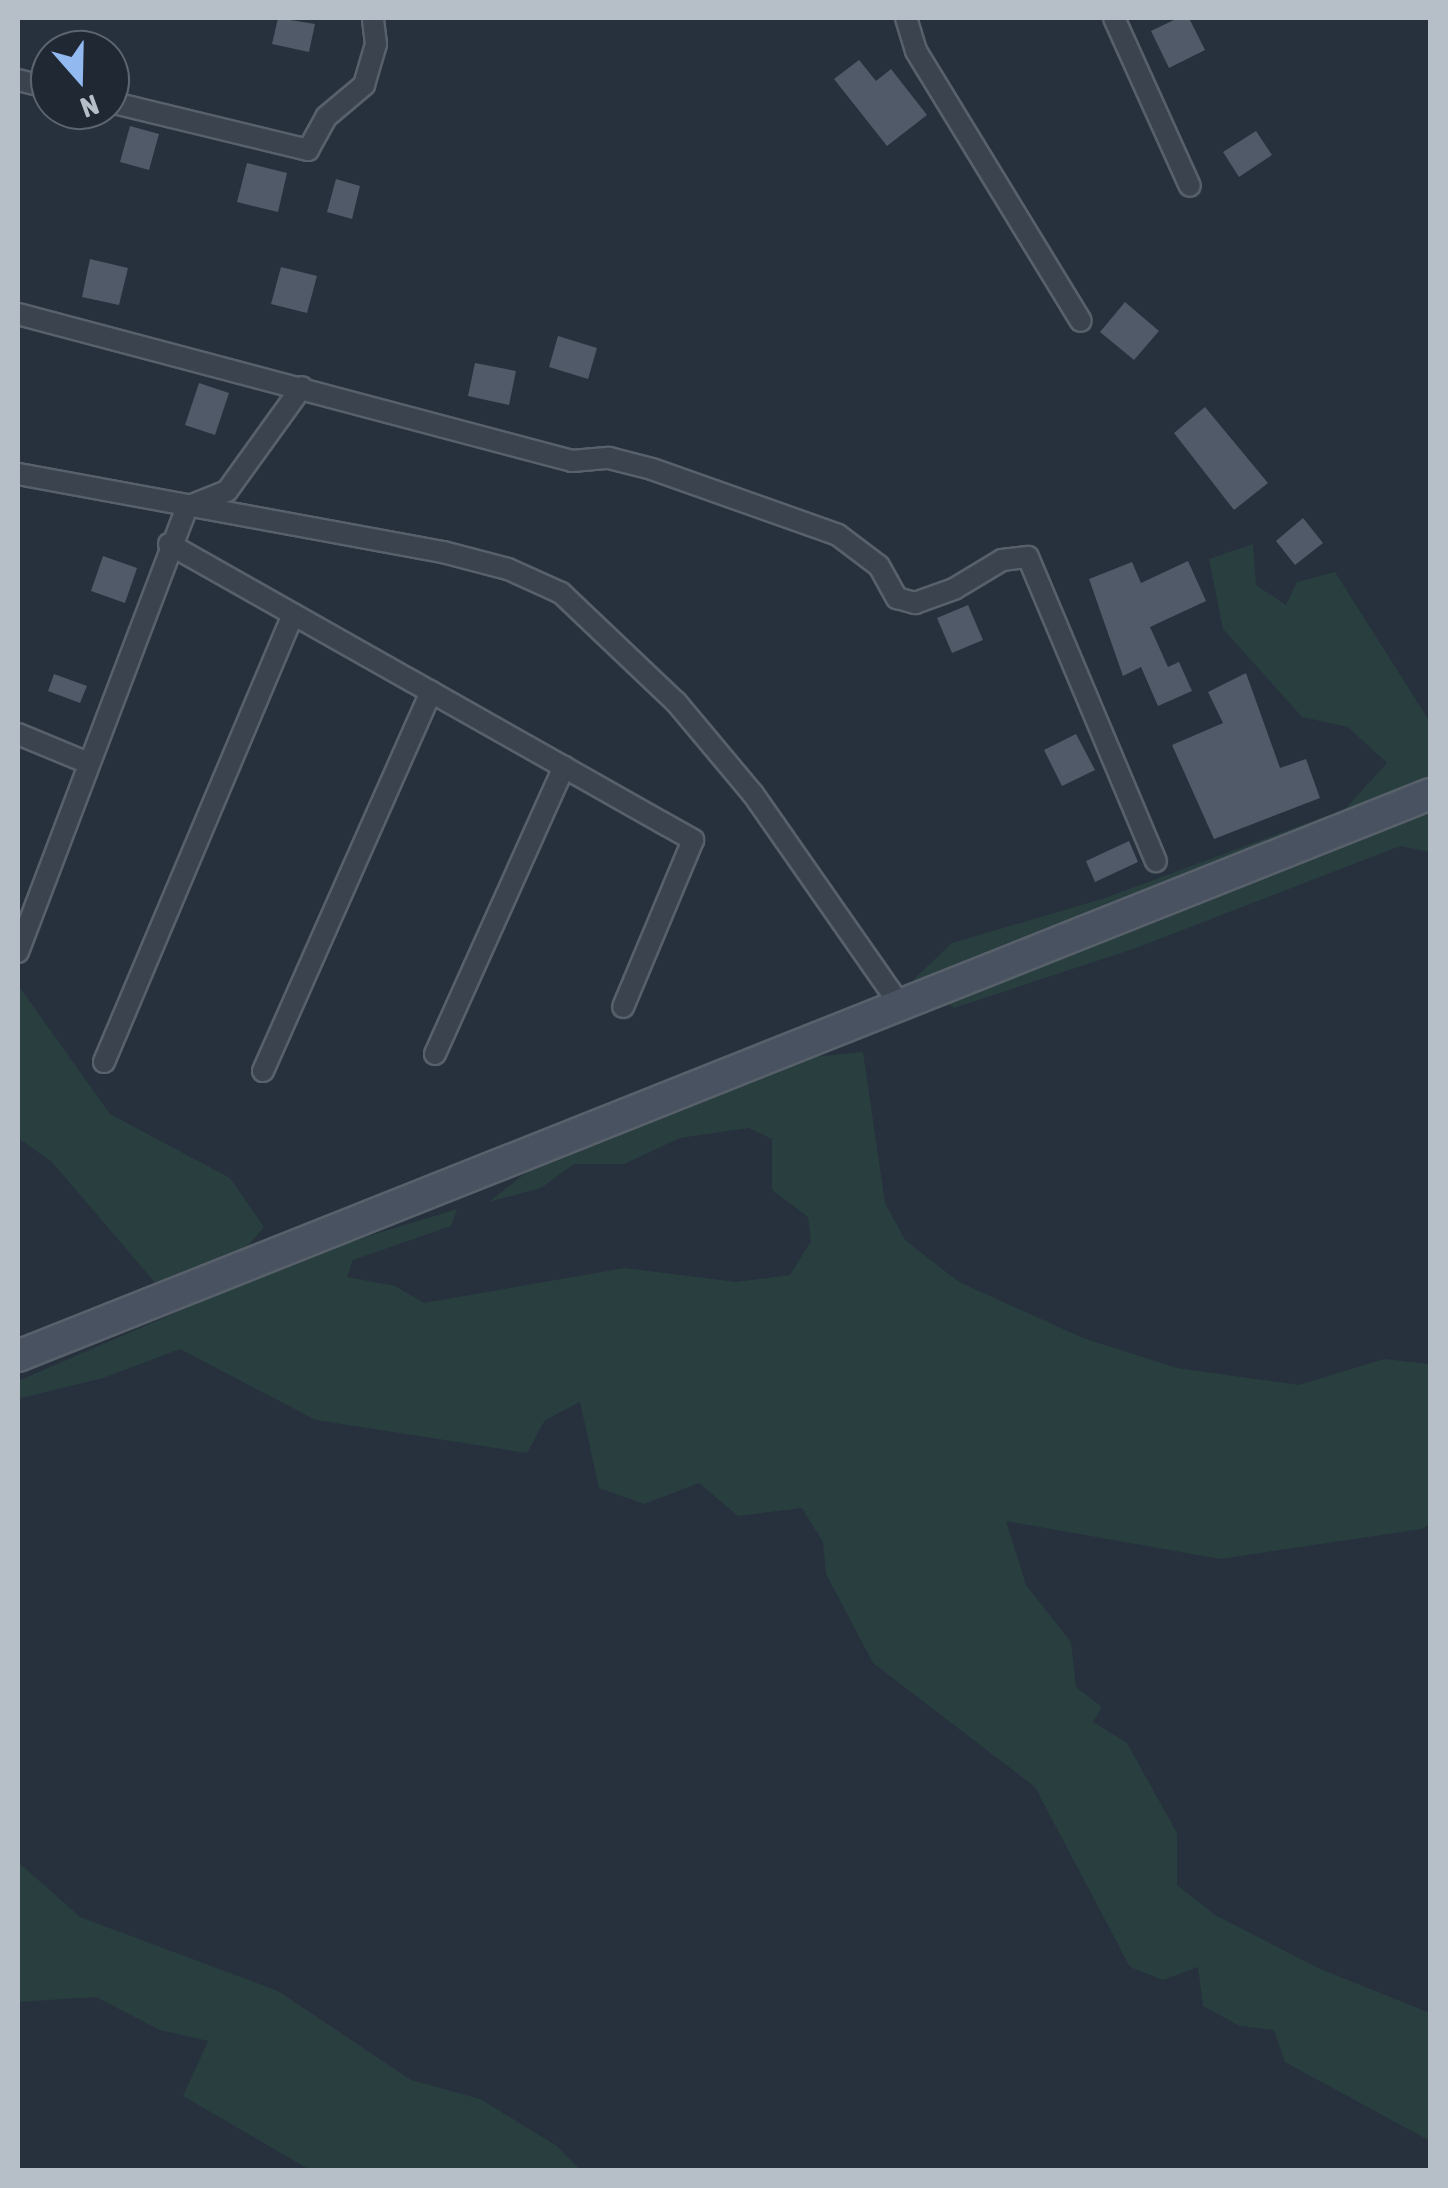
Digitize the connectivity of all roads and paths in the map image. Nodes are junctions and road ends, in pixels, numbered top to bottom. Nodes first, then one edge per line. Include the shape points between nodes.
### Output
1 (373, 18) edge
2 (906, 18) edge
3 (1114, 18) edge
4 (130, 107) edge
5 (1190, 186) dead end
6 (18, 314) edge
7 (1081, 321) dead end
8 (302, 387) junction
9 (18, 474) edge
10 (187, 506) junction
11 (169, 544) junction
12 (293, 614) junction
13 (432, 692) junction
14 (18, 734) edge
15 (88, 762) junction
16 (564, 767) junction
17 (1430, 794) edge
18 (1156, 861) dead end
19 (18, 952) edge
20 (900, 1005) junction
21 (623, 1007) dead end
22 (435, 1054) dead end
23 (104, 1062) dead end
24 (263, 1071) dead end
25 (18, 1356) edge

1 - 4 street via 376,44 364,85 326,117 308,150
2 - 7 street via 916,51
3 - 5 street
6 - 8 street
8 - 10 street via 227,491
8 - 18 street via 572,461 609,458 670,475 838,535 879,566 897,598 915,603 1002,560 1028,557
9 - 10 street
10 - 11 street
10 - 20 street via 442,552 508,569 561,593 676,702 753,794
11 - 12 street
11 - 15 street
12 - 13 street
12 - 23 street
13 - 16 street
13 - 24 street
14 - 15 street
15 - 19 street
16 - 21 street via 693,840
16 - 22 street
17 - 20 street
20 - 25 street

